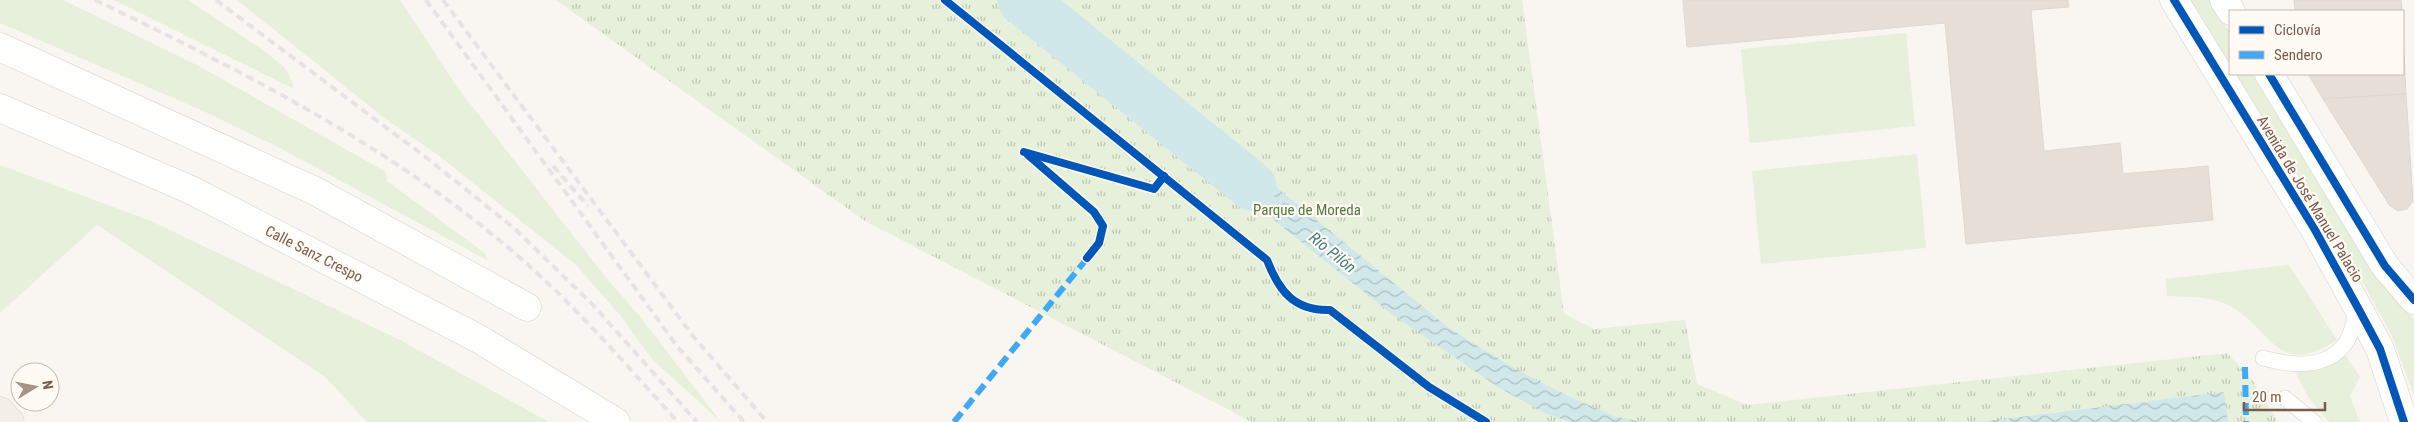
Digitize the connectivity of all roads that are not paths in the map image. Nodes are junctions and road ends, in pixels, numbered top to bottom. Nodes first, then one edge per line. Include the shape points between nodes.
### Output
1 (2174, 0) edge
2 (0, 48) edge
3 (2270, 75) edge
4 (0, 108) edge
5 (2414, 300) edge
6 (527, 307) dead end
7 (2358, 308) junction
8 (2263, 358) dead end
9 (0, 411) edge
10 (10, 422) edge
11 (616, 422) edge
12 (2299, 422) edge
13 (2314, 422) edge
14 (2404, 422) edge

1 - 7 street, Avenida de José Manuel Palacio via 2315,230
2 - 6 street via 315,190
3 - 5 street, Avenida de José Manuel Palacio via 2385,266
4 - 11 street, Calle Sanz Crespo via 191,190 479,339
7 - 8 lane via 2346,343 2329,360 2288,365
7 - 14 street, Avenida de José Manuel Palacio via 2380,349
9 - 10 main road
12 - 13 lane via 2285,398

